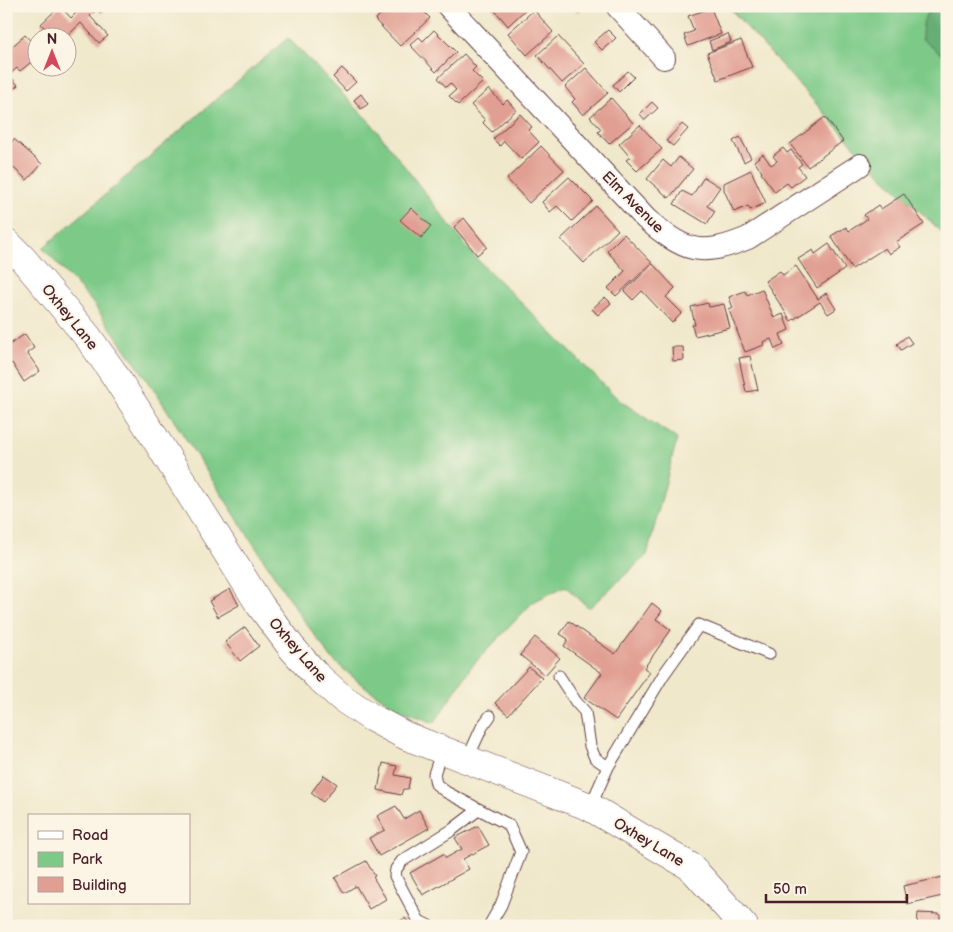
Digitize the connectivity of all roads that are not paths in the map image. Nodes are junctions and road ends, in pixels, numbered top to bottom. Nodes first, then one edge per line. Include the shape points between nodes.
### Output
1 (448, 6) edge
2 (617, 6) edge
3 (664, 58) dead end
4 (860, 164) dead end
5 (6, 242) edge
6 (769, 654) dead end
7 (559, 676) dead end
8 (490, 716) dead end
9 (454, 755) junction
10 (608, 767) junction
11 (590, 807) junction
12 (478, 810) junction
13 (429, 926) edge
14 (489, 926) edge
15 (744, 926) edge

1 - 4 street, Elm Avenue via 646,219 665,235 691,248 718,248 748,238
2 - 3 street
5 - 9 main road, Oxhey Lane via 88,337 112,371 260,605 292,648 342,698 406,736
6 - 10 lane via 699,625 664,674
7 - 10 lane via 585,712 595,758
8 - 9 lane
9 - 11 main road, Oxhey Lane
9 - 12 lane via 434,774 436,784
10 - 11 lane
11 - 15 main road, Oxhey Lane via 691,867
12 - 13 lane via 402,861 396,869 395,876 419,920
12 - 14 lane via 509,824 521,852 501,905

